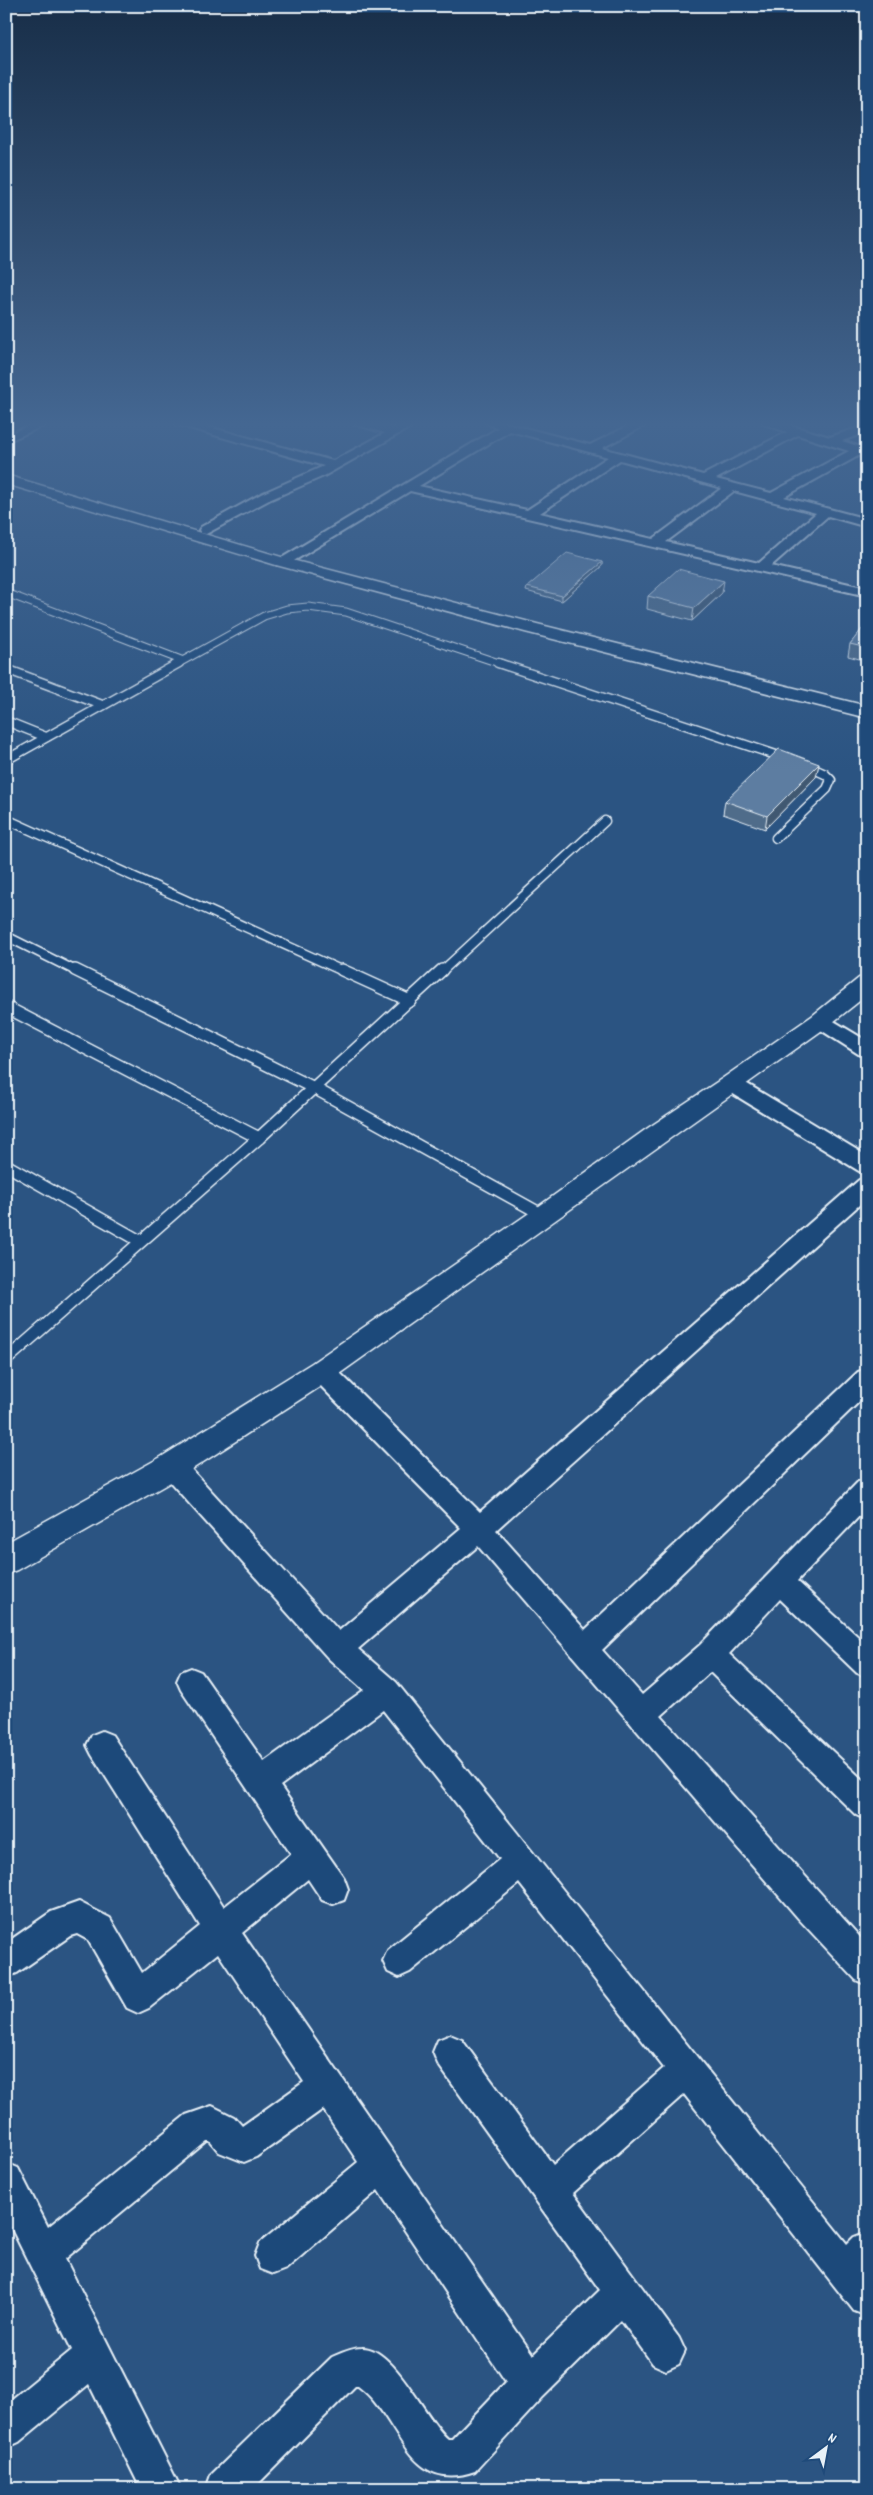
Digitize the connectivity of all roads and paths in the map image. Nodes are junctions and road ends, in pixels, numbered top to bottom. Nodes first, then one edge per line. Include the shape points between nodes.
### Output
1 (223, 538) edge
2 (231, 538) edge
3 (322, 538) edge
4 (631, 538) edge
5 (662, 538) edge
6 (795, 538) edge
7 (655, 544) junction
8 (289, 558) junction
9 (760, 569) junction
10 (867, 592) edge
11 (6, 594) edge
12 (181, 660) junction
13 (6, 669) edge
14 (867, 700) edge
15 (102, 705) junction
16 (867, 712) edge
17 (6, 721) edge
18 (46, 737) junction
19 (6, 760) edge
20 (6, 819) edge
21 (605, 821) dead end
22 (776, 838) dead end
23 (6, 936) edge
24 (867, 983) edge
25 (410, 1001) junction
26 (6, 1007) edge
27 (820, 1021) junction
28 (867, 1050) edge
29 (732, 1084) junction
30 (314, 1088) junction
31 (259, 1138) junction
32 (6, 1165) edge
33 (867, 1166) edge
34 (867, 1185) edge
35 (546, 1216) junction
36 (140, 1241) junction
37 (11, 1348) edge
38 (6, 1360) edge
39 (322, 1371) junction
40 (867, 1379) edge
41 (172, 1466) junction
42 (866, 1492) edge
43 (479, 1529) junction
44 (6, 1560) edge
45 (780, 1582) junction
46 (585, 1648) junction
47 (338, 1649) junction
48 (710, 1654) junction
49 (867, 1664) edge
50 (191, 1681) dead end
51 (386, 1691) junction
52 (642, 1714) junction
53 (102, 1745) dead end
54 (260, 1783) junction
55 (867, 1805) edge
56 (311, 1857) junction
57 (521, 1862) junction
58 (333, 1889) dead end
59 (221, 1930) junction
60 (399, 1961) dead end
61 (6, 1962) edge
62 (867, 1969) edge
63 (450, 2052) dead end
64 (686, 2070) junction
65 (327, 2086) junction
66 (381, 2165) junction
67 (6, 2180) edge
68 (550, 2190) junction
69 (43, 2254) junction
70 (273, 2256) dead end
71 (856, 2260) edge
72 (624, 2292) junction
73 (867, 2298) edge
74 (666, 2351) dead end
75 (95, 2355) junction
76 (530, 2384) junction
77 (6, 2429) edge
78 (162, 2489) edge
79 (225, 2489) edge

1 - 8 main road
2 - 8 main road
3 - 8 street
4 - 7 street
5 - 7 street
6 - 9 street
7 - 9 street
8 - 14 main road
8 - 16 main road via 531,628
9 - 10 street
11 - 12 lane
12 - 15 lane
12 - 22 lane via 278,610 322,606 346,612 766,751 825,774 831,780 827,789
13 - 15 lane
15 - 18 lane
17 - 18 lane
18 - 19 lane
20 - 25 lane
21 - 25 lane
23 - 30 lane
24 - 27 main road
25 - 30 lane
26 - 31 lane
27 - 28 street
27 - 29 main road
29 - 33 street
29 - 35 main road via 654,1136
30 - 31 lane
30 - 35 lane
31 - 36 lane
32 - 36 lane
34 - 43 street
35 - 39 main road
36 - 37 lane
37 - 38 lane
39 - 41 main road
39 - 43 street
40 - 46 street
41 - 44 main road
41 - 47 street
42 - 45 street
43 - 46 street
43 - 47 street
45 - 48 street
45 - 49 street
46 - 52 street
47 - 51 street
48 - 52 street
48 - 55 street
50 - 54 street
51 - 54 street
51 - 57 street
52 - 62 street
53 - 59 street
54 - 56 street
56 - 58 street
56 - 59 street
57 - 60 street
57 - 64 street
59 - 61 street via 138,1997 99,1929 79,1918 62,1923
59 - 65 street
63 - 68 street
64 - 68 street
64 - 71 street
65 - 66 street
65 - 69 street via 244,2145 231,2140 212,2123 198,2127
66 - 70 street
66 - 76 street
67 - 69 street
68 - 72 street
69 - 75 street
71 - 73 street
72 - 74 street
72 - 76 street
75 - 77 street
75 - 78 street
76 - 79 street via 461,2457 442,2459 425,2444 382,2381 362,2366 345,2370

